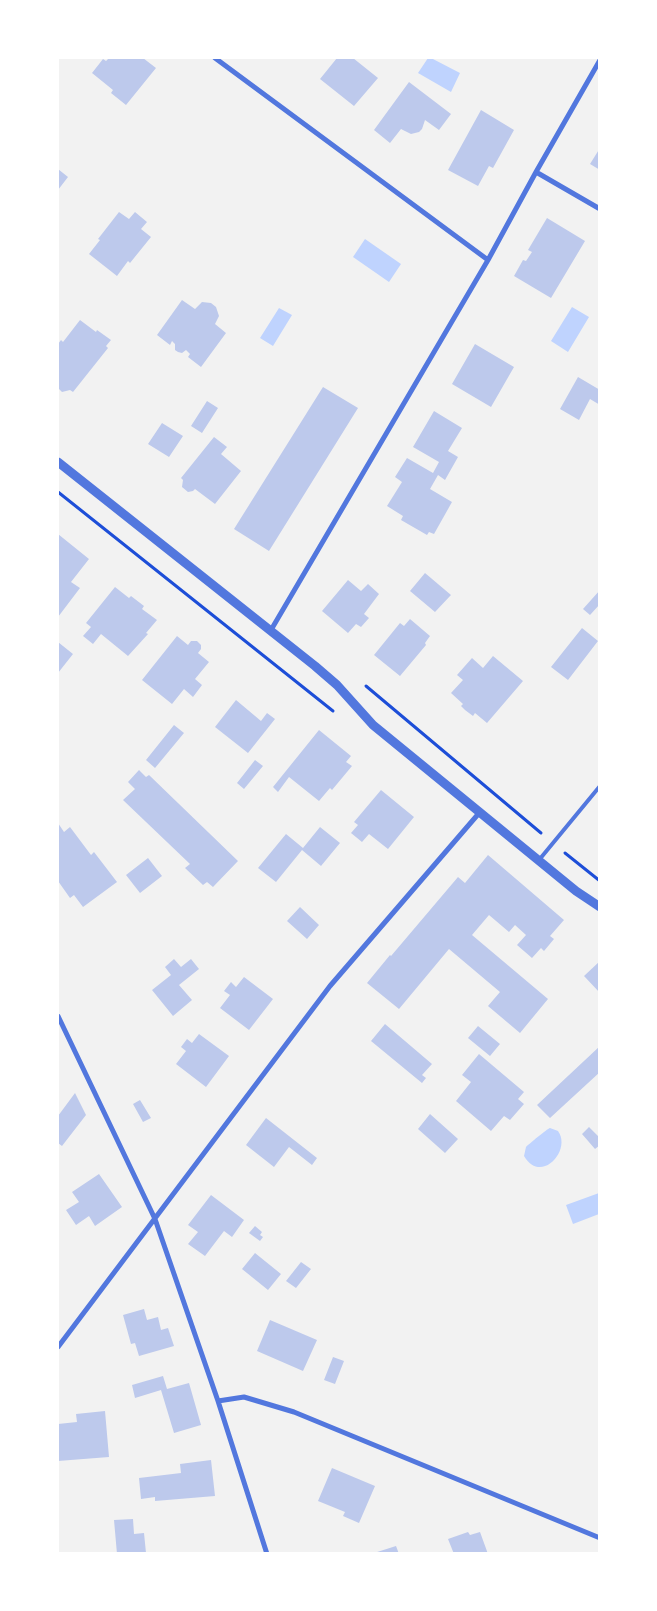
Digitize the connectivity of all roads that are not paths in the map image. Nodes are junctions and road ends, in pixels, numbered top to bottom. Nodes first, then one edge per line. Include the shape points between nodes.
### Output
1 (215, 58) edge
2 (600, 60) edge
3 (536, 172) junction
4 (600, 210) edge
5 (488, 260) junction
6 (58, 462) edge
7 (271, 630) junction
8 (600, 786) edge
9 (480, 812) junction
10 (539, 860) junction
11 (600, 907) edge
12 (58, 1016) edge
13 (155, 1219) junction
14 (58, 1347) edge
15 (218, 1402) junction
16 (600, 1538) edge
17 (267, 1554) edge

1 - 5 street
2 - 3 street
3 - 4 street
3 - 5 street
5 - 7 street
6 - 7 street
7 - 9 street via 337,685 373,725
8 - 10 lane
9 - 10 street
9 - 13 street via 330,986
10 - 11 street
12 - 13 street
13 - 14 street
13 - 15 street
15 - 16 street via 244,1397 294,1412
15 - 17 street

